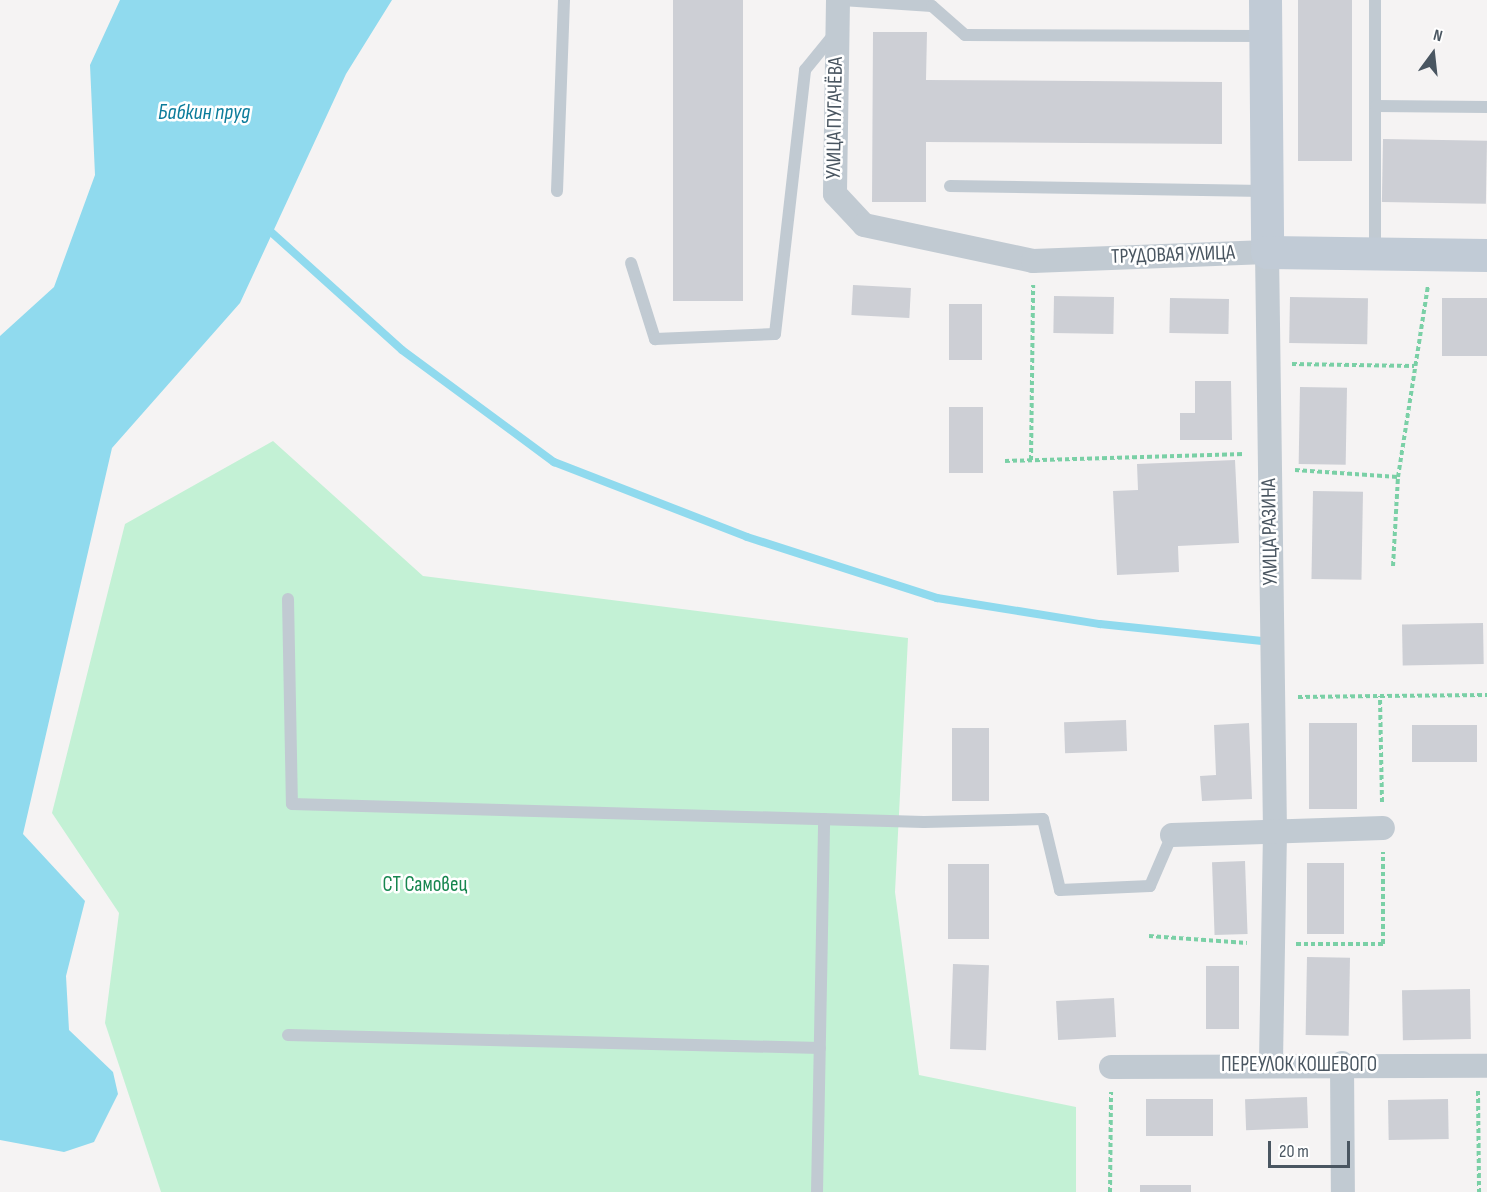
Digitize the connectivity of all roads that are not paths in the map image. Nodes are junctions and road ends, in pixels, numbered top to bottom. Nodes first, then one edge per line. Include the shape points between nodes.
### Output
1 (564, 0) edge
2 (838, 0) edge
3 (842, 0) edge
4 (1265, 0) edge
5 (1375, 0) edge
6 (836, 31) junction
7 (1265, 36) junction
8 (1376, 106) junction
9 (1487, 107) edge
10 (950, 186) dead end
11 (558, 191) dead end
12 (1266, 191) junction
13 (864, 225) joint
14 (1267, 252) junction
15 (1375, 255) junction
16 (1487, 255) edge
17 (632, 263) dead end
18 (288, 599) dead end
19 (824, 819) junction
20 (1383, 828) dead end
21 (1275, 832) junction
22 (1172, 834) joint
23 (288, 1035) dead end
24 (820, 1048) junction
25 (1271, 1064) junction
26 (1342, 1064) junction
27 (1483, 1066) edge
28 (1111, 1067) road end
29 (817, 1192) edge
30 (1343, 1192) edge

1 - 11 lane
2 - 6 street, УЛИЦА ПУГАЧЁВА
3 - 7 lane via 932,6 965,35
4 - 7 street, УЛИЦА РАЗИНА
5 - 8 lane
6 - 13 street, УЛИЦА ПУГАЧЁВА via 835,194
6 - 17 lane via 805,70 775,334 655,339
7 - 12 street, УЛИЦА РАЗИНА
8 - 9 lane
8 - 15 lane
10 - 12 lane
12 - 14 street, УЛИЦА РАЗИНА
13 - 14 street, ТРУДОВАЯ УЛИЦА via 1033,261
14 - 15 street, ТРУДОВАЯ УЛИЦА
14 - 21 street, УЛИЦА РАЗИНА
15 - 16 street, ТРУДОВАЯ УЛИЦА
18 - 19 lane via 292,804
19 - 22 lane via 1043,819 1060,890 1150,886
19 - 24 lane
20 - 21 street
21 - 22 street
21 - 25 street, УЛИЦА РАЗИНА
23 - 24 lane
24 - 29 lane
25 - 26 street, ПЕРЕУЛОК КОШЕВОГО
25 - 28 street, ПЕРЕУЛОК КОШЕВОГО
26 - 27 street, ПЕРЕУЛОК КОШЕВОГО
26 - 30 street

